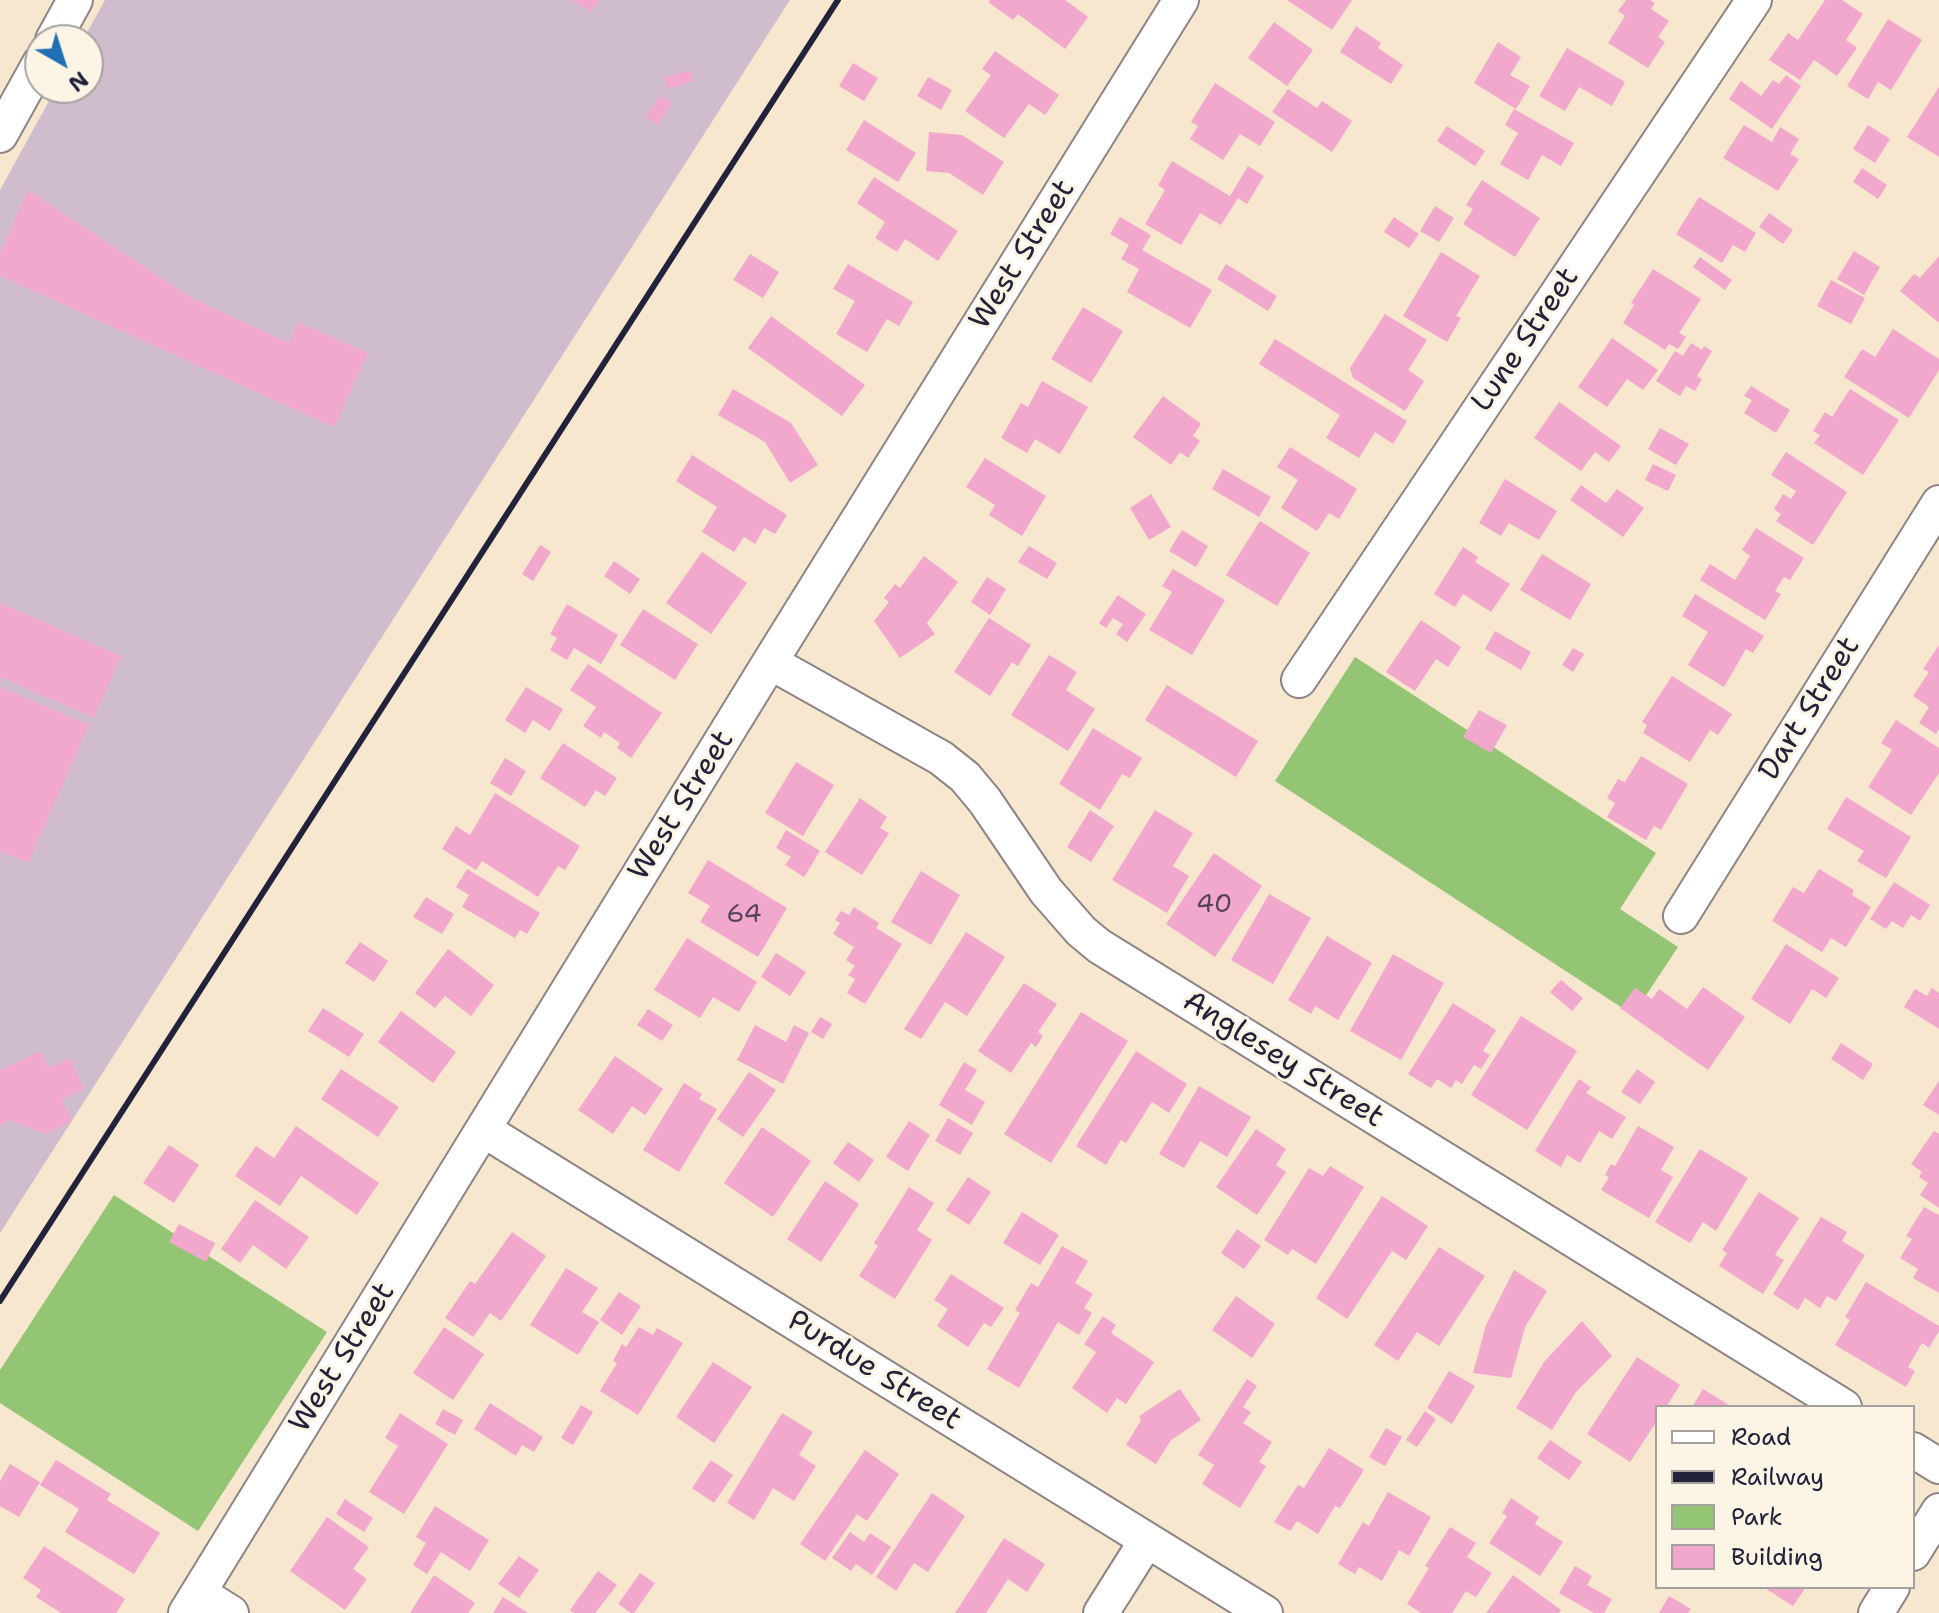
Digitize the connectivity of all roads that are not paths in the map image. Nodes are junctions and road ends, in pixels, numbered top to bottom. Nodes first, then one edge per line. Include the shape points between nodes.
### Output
1 (75, 0) edge
2 (1181, 0) edge
3 (1754, 0) edge
4 (62, 24) edge
5 (24, 92) edge
6 (0, 135) edge
7 (1939, 503) edge
8 (770, 662) junction
9 (1299, 680) dead end
10 (1681, 916) dead end
11 (484, 1130) junction
12 (1841, 1405) edge
13 (1915, 1451) edge
14 (1939, 1466) edge
15 (1939, 1511) edge
16 (1147, 1540) junction
17 (1915, 1550) edge
18 (1891, 1589) edge
19 (192, 1603) edge
20 (231, 1613) edge
21 (1101, 1613) edge
22 (1265, 1613) edge
23 (1876, 1613) edge

1 - 4 street
2 - 8 street, West Street
3 - 9 street, Lune Street
5 - 6 street
7 - 10 street, Dart Street
8 - 11 street, West Street
8 - 12 street, Anglesey Street via 941,758 965,777 1046,891 1099,946
11 - 16 street, Purdue Street
11 - 19 street, West Street
13 - 14 street
15 - 17 street
16 - 21 street
16 - 22 street, Purdue Street
18 - 23 street
19 - 20 street

